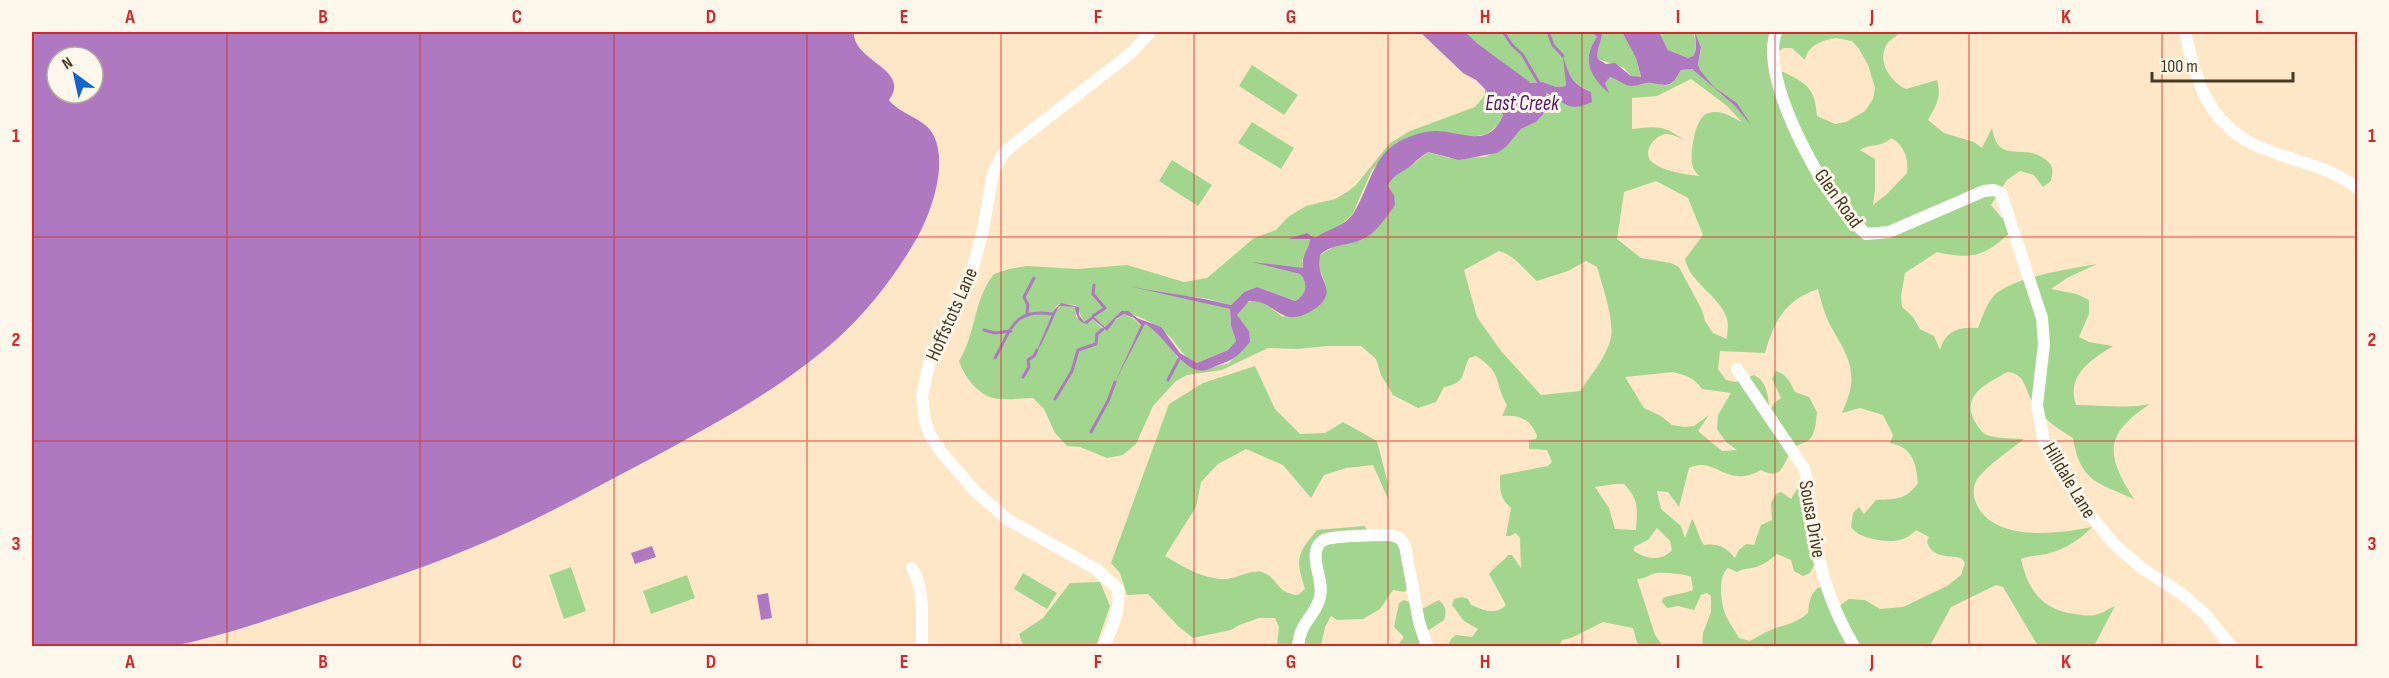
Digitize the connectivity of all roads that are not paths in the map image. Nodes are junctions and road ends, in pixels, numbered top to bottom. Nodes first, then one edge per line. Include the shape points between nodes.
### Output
1 (1150, 32) edge
2 (1776, 32) edge
3 (2185, 32) edge
4 (2358, 189) edge
5 (1997, 191) joint
6 (1737, 369) dead end
7 (912, 568) dead end
8 (922, 646) edge
9 (1104, 646) edge
10 (1298, 646) edge
11 (1427, 646) edge
12 (1854, 646) edge
13 (2232, 646) edge

1 - 9 street, Hoffstots Lane via 1131,53 1013,145 998,162 972,271 930,360 922,396 929,433 975,491 1007,519 1096,569 1118,589 1116,614
2 - 5 street, Glen Road via 1774,72 1787,113 1821,178 1845,213 1866,234 1889,232 1984,191
3 - 4 street via 2199,87 2222,121 2255,145 2330,171
5 - 13 street, Hilldale Lane via 2002,195 2042,318 2044,344 2038,420 2054,462 2115,545 2182,594
6 - 12 street, Sousa Drive via 1804,468 1824,579 1836,614
7 - 8 street via 921,594
10 - 11 street via 1303,625 1321,596 1316,557 1322,541 1333,537 1391,535 1401,539 1405,546

